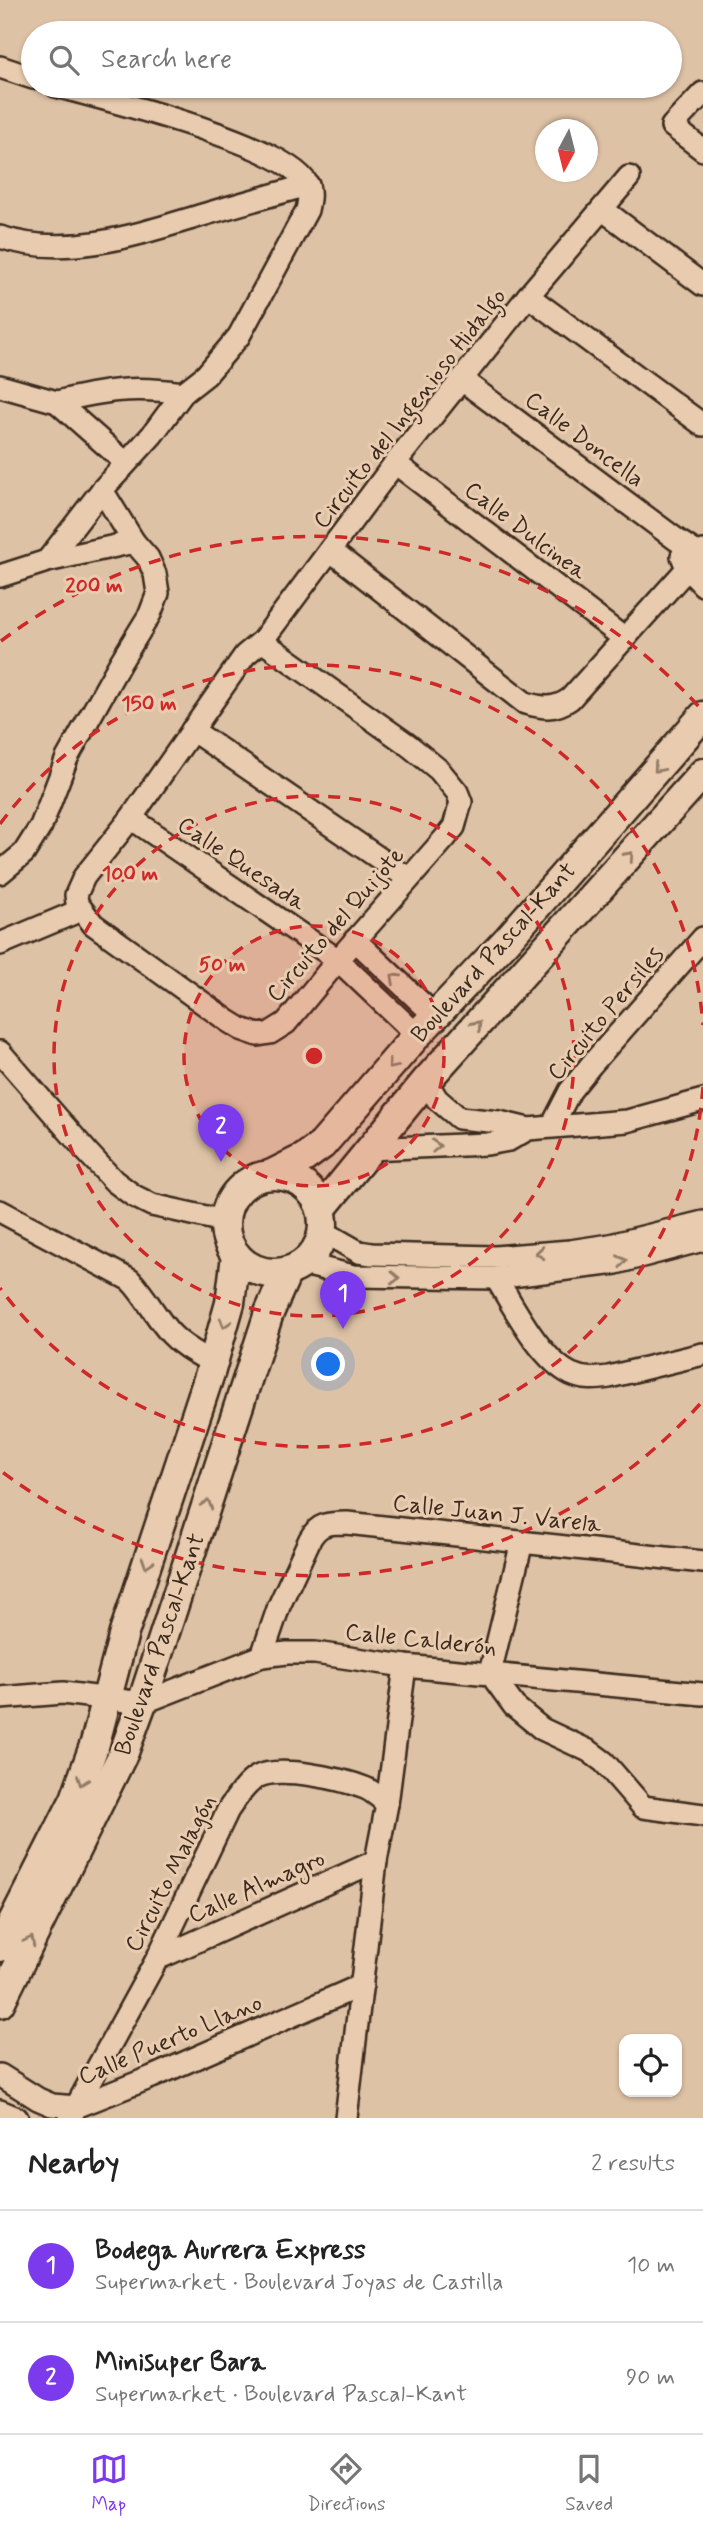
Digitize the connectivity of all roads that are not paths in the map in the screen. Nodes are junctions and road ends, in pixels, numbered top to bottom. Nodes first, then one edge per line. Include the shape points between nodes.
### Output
1 (0, 67) edge
2 (21, 74) edge
3 (703, 93) edge
4 (98, 98) edge
5 (703, 150) edge
6 (629, 177) dead end
7 (308, 185) junction
8 (602, 209) junction
9 (0, 237) edge
10 (703, 285) edge
11 (528, 296) junction
12 (462, 380) junction
13 (0, 386) edge
14 (183, 393) junction
15 (57, 402) junction
16 (703, 425) edge
17 (126, 463) junction
18 (395, 463) junction
19 (102, 490) junction
20 (134, 542) junction
21 (330, 550) junction
22 (698, 557) edge
23 (47, 562) junction
24 (0, 576) edge
25 (703, 585) edge
26 (625, 639) junction
27 (262, 641) junction
28 (703, 716) edge
29 (192, 730) junction
30 (703, 773) edge
31 (131, 818) junction
32 (0, 873) edge
33 (408, 878) junction
34 (81, 910) junction
35 (355, 940) junction
36 (507, 940) junction
37 (0, 944) edge
38 (698, 952) edge
39 (338, 960) junction
40 (533, 963) junction
41 (426, 1026) junction
42 (0, 1052) edge
43 (426, 1081) junction
44 (703, 1100) edge
45 (552, 1126) junction
46 (528, 1129) junction
47 (368, 1149) junction
48 (272, 1174) junction
49 (0, 1211) edge
50 (323, 1220) junction
51 (224, 1221) junction
52 (703, 1222) edge
53 (703, 1240) edge
54 (236, 1256) junction
55 (296, 1268) junction
56 (496, 1278) junction
57 (703, 1354) edge
58 (213, 1363) junction
59 (522, 1542) junction
60 (703, 1562) edge
61 (262, 1656) junction
62 (405, 1666) junction
63 (490, 1672) junction
64 (703, 1694) edge
65 (106, 1697) junction
66 (0, 1698) edge
67 (142, 1703) junction
68 (387, 1804) junction
69 (703, 1815) edge
70 (376, 1861) junction
71 (0, 1947) edge
72 (157, 1959) junction
73 (362, 1985) junction
74 (0, 2003) edge
75 (0, 2075) edge
76 (0, 2110) edge
77 (73, 2112) edge
78 (346, 2113) edge
79 (18, 2118) edge
80 (326, 2118) edge

1 - 2 street
3 - 5 street via 672,126
4 - 7 street via 272,155
6 - 8 street, Circuito del Ingenioso Hidalgo
7 - 9 street via 110,241 36,246
7 - 14 street via 307,210 239,336 206,375
8 - 10 street
8 - 11 street, Circuito del Ingenioso Hidalgo
11 - 12 street, Circuito del Ingenioso Hidalgo
11 - 16 street
12 - 18 street, Circuito del Ingenioso Hidalgo
12 - 22 street, Calle Doncella
13 - 15 street
14 - 15 street via 115,389
14 - 17 street
15 - 17 street
17 - 19 street
18 - 21 street, Circuito del Ingenioso Hidalgo
18 - 26 street, Calle Dulcinea
19 - 20 street
19 - 23 street
20 - 23 street
20 - 32 street via 156,574 158,593 150,614 67,758 41,826 24,853
21 - 26 street, Circuito del Ingenioso Hidalgo via 525,703 552,708 570,699
21 - 27 street
22 - 25 street, Calle Doncella
22 - 26 street, Circuito del Ingenioso Hidalgo
23 - 24 street
27 - 29 street via 245,655
27 - 33 street, Circuito del Quijote via 407,744 457,792 461,802 454,827
28 -> 36 street, Boulevard Pascal-Kant
29 - 31 street
29 - 33 street
40 -> 30 street, Boulevard Pascal-Kant
31 - 34 street via 83,877 76,895
31 - 39 street, Calle Quesada
33 - 35 street, Circuito del Quijote
34 - 37 street
34 - 39 street, Circuito del Quijote via 120,944 240,1030 258,1035 286,1023
35 - 39 street, Circuito del Quijote
41 -> 35 street
36 - 40 street
36 - 41 street, Boulevard Pascal-Kant
38 - 45 street, Circuito Persiles via 584,1074
39 - 41 street, Calle Quesada
43 -> 40 street, Boulevard Pascal-Kant
41 -> 48 street, Boulevard Pascal-Kant via 321,1145
42 - 51 street via 114,1181 152,1205
43 - 46 street via 437,1100 459,1118
43 - 47 street, Boulevard Pascal-Kant
44 - 45 street via 627,1121
45 - 46 street
47 -> 46 street via 486,1144 509,1140
47 - 50 street, Boulevard Pascal-Kant
48 - 50 street via 293,1178 311,1189
48 - 51 street via 239,1188
49 - 58 street via 130,1280 182,1345
52 -> 50 street via 610,1245 495,1257 359,1252
50 - 55 street via 317,1250
51 - 54 street
56 -> 53 street via 616,1263
54 - 55 street via 250,1268 268,1273
54 -> 58 street, Boulevard Pascal-Kant via 230,1303
55 -> 56 street via 353,1276
67 -> 55 street, Boulevard Pascal-Kant via 269,1313
56 - 57 street via 539,1345 557,1364 579,1377 609,1377
58 -> 65 street, Boulevard Pascal-Kant
59 - 60 street, Calle Juan J. Varela
59 - 61 street, Calle Juan J. Varela via 331,1523 316,1530 279,1606
59 - 63 street
61 - 62 street, Calle Calderón via 315,1653
61 - 67 street, Calle Calderón
62 - 63 street, Calle Calderón
62 - 68 street
63 - 64 street, Calle Calderón
63 - 69 street via 514,1706 542,1729 604,1762 643,1807
65 - 66 street via 63,1693
65 - 67 street
65 -> 71 street, Boulevard Pascal-Kant via 96,1743 75,1799
74 -> 67 street, Boulevard Pascal-Kant via 119,1763
68 - 70 street
68 - 72 street, Circuito Malagón via 367,1789 300,1774 257,1777 228,1810
70 - 72 street, Calle Almagro
70 - 73 street
72 - 77 street, Circuito Malagón
73 - 77 street, Calle Puerto Llano
73 - 78 street
75 - 77 street, Calle Puerto Llano via 38,2099
76 - 79 street
78 - 80 street

